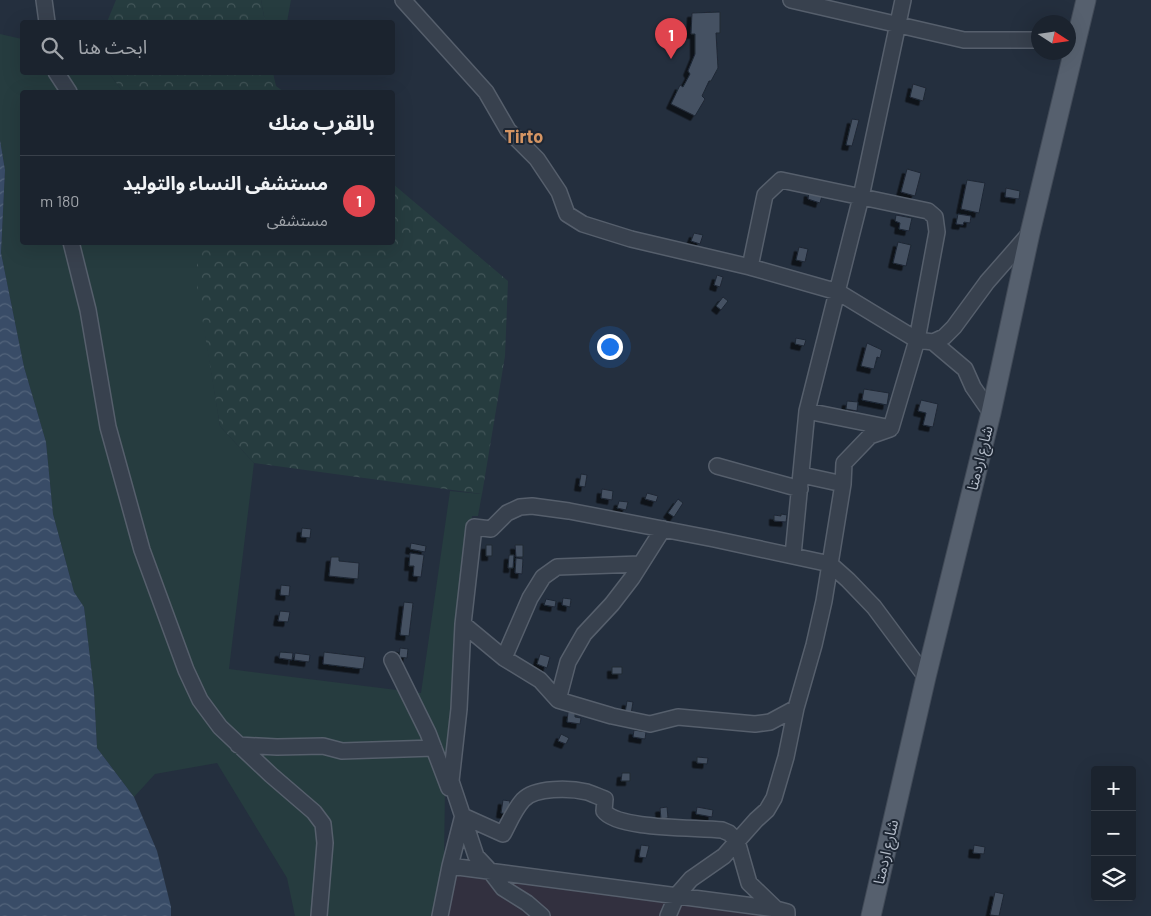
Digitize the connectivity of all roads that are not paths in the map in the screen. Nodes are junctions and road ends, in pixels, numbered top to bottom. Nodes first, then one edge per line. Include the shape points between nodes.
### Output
1 (44, 0) edge
2 (403, 0) edge
3 (791, 0) edge
4 (903, 0) edge
5 (1086, 0) edge
6 (46, 20) edge
7 (897, 25) junction
8 (1076, 31) edge
9 (1031, 40) edge
10 (1069, 60) edge
11 (58, 75) edge
12 (68, 90) edge
13 (861, 197) junction
14 (1030, 233) junction
15 (72, 245) edge
16 (750, 267) junction
17 (838, 292) junction
18 (917, 340) junction
19 (933, 342) junction
20 (808, 411) junction
21 (991, 412) junction
22 (892, 428) junction
23 (716, 466) dead end
24 (801, 482) junction
25 (843, 484) junction
26 (663, 529) junction
27 (794, 555) junction
28 (640, 564) junction
29 (830, 564) junction
30 (462, 624) junction
31 (504, 658) junction
32 (392, 660) dead end
33 (926, 677) junction
34 (558, 700) junction
35 (796, 708) junction
36 (238, 745) junction
37 (434, 748) junction
38 (463, 816) junction
39 (737, 841) junction
40 (450, 866) junction
41 (490, 871) junction
42 (677, 895) junction
43 (781, 912) edge
44 (320, 916) edge
45 (440, 916) edge
46 (542, 916) edge
47 (668, 916) edge
48 (871, 916) edge

1 - 6 street
2 - 16 street via 486,92 508,130 537,159 559,192 567,214 582,224 632,239
3 - 7 street
4 - 7 street
5 - 8 main road, شارع اردمتا
7 - 9 street via 964,40
7 - 13 street
10 - 14 main road, شارع اردمتا
11 - 12 street
13 - 16 street via 781,180 764,196
13 - 17 street
13 - 18 street via 928,211 935,217 938,232
14 - 19 street via 987,282 954,327
14 - 21 main road, شارع اردمتا
15 - 36 street via 88,310 108,427 142,550 186,670 205,707
16 - 17 street
17 - 18 street
17 - 20 street
18 - 19 street
18 - 22 street
19 - 21 street via 965,369
20 - 22 street
20 - 24 street
21 - 33 main road, شارع اردمتا
22 - 25 street via 870,436 844,464
23 - 24 street
24 - 25 street
24 - 27 street
25 - 29 street
26 - 27 street
26 - 28 street
26 - 30 street via 532,506 507,513 491,530 474,527
27 - 29 street
28 - 31 street via 557,567 543,577 530,598
28 - 34 street via 612,604 584,634 568,662
29 - 33 street via 874,607
29 - 35 street via 814,645
30 - 31 street
30 - 38 street via 459,709 451,781
31 - 34 street via 540,680
32 - 37 street
33 - 48 main road, شارع اردمتا
34 - 35 street via 650,724 678,717 733,723 770,722
35 - 39 street via 774,798
36 - 37 street via 323,746 342,751
36 - 44 street via 314,812 323,824
37 - 38 street
38 - 39 street via 503,834 524,798 537,792 576,790 605,799 604,811 614,818 654,826 722,830
38 - 40 street
38 - 41 street via 476,856
39 - 42 street via 724,856 691,879
39 - 43 street via 749,883
40 - 41 street
40 - 45 street
41 - 42 street
41 - 46 street via 503,888
42 - 43 street
42 - 47 street

